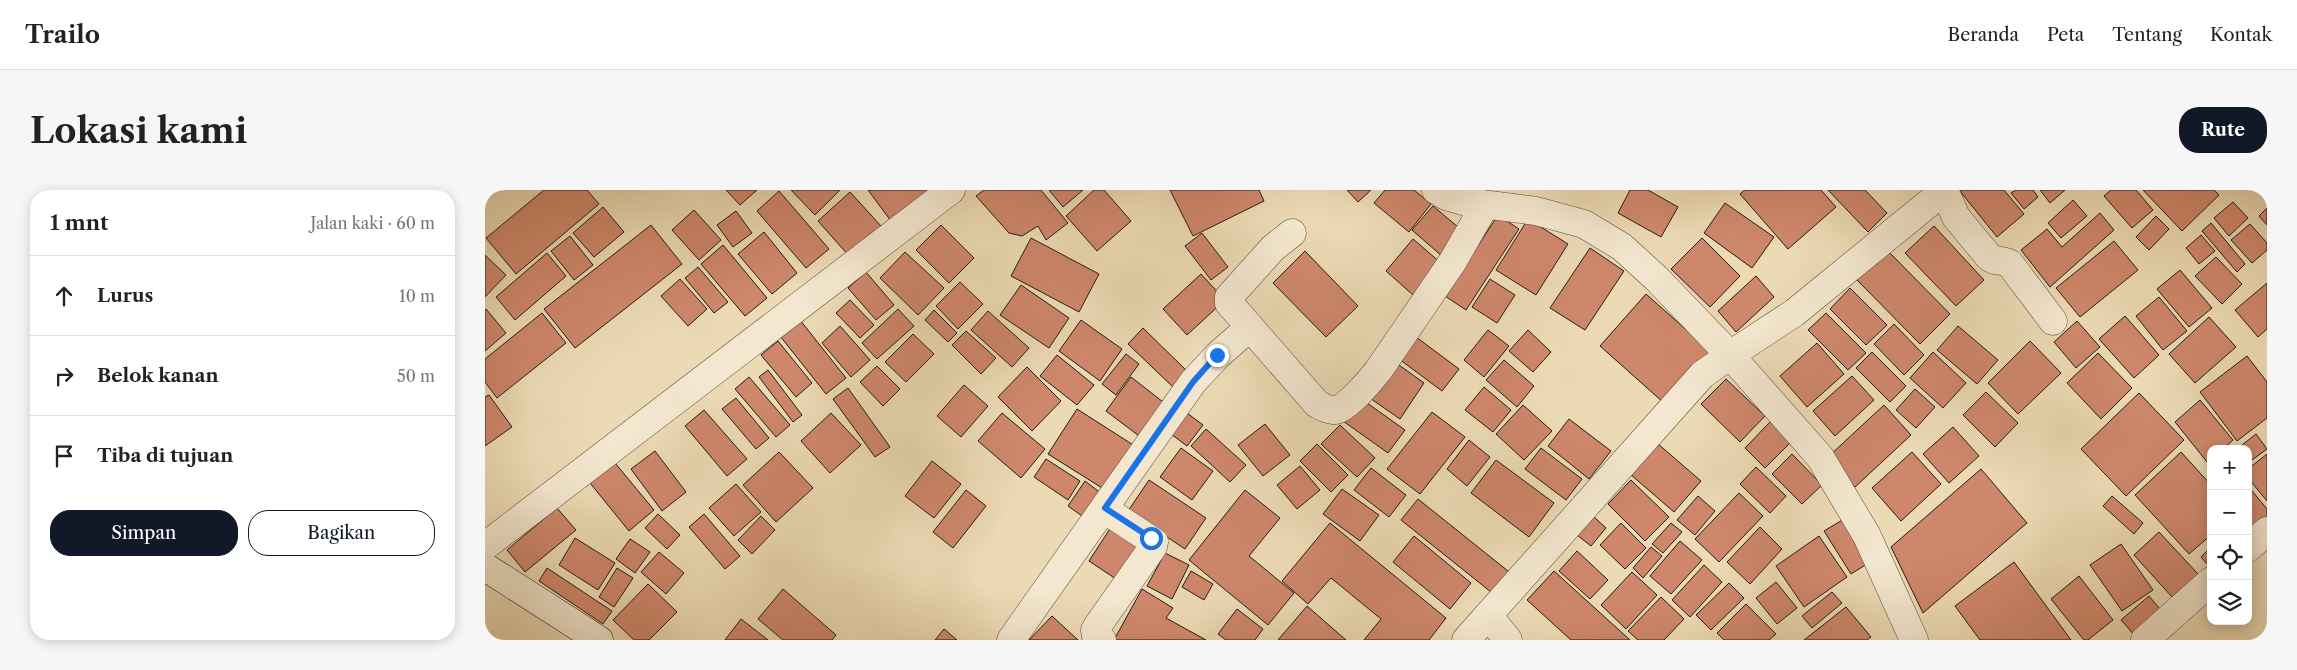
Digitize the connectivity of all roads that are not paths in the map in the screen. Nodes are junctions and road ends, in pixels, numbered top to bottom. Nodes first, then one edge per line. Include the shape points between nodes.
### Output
1 (951, 190) edge
2 (1436, 190) edge
3 (1944, 190) edge
4 (1485, 205) junction
5 (1292, 233) dead end
6 (2053, 321) dead end
7 (1250, 327) junction
8 (1729, 355) junction
9 (1105, 508) junction
10 (2267, 531) edge
11 (2252, 544) edge
12 (485, 546) edge
13 (485, 567) edge
14 (2207, 585) edge
15 (1488, 615) junction
16 (585, 636) edge
17 (1011, 640) edge
18 (1102, 640) edge
19 (1465, 640) edge
20 (1509, 640) edge
21 (1914, 640) edge
22 (2145, 640) edge

1 - 12 street
2 - 4 street via 1446,196
3 - 6 street via 1956,217 1991,259 2010,264
3 - 8 street via 1794,314
4 - 7 street via 1453,261 1378,371 1339,410 1317,404
4 - 8 street via 1561,217 1583,224 1622,247
5 - 7 street via 1273,248 1229,297 1232,308
7 - 9 street via 1217,355 1193,382
8 - 15 street via 1702,375
8 - 21 street via 1820,457 1867,536
9 - 17 street
9 - 18 street via 1154,542 1095,630
10 - 11 street
13 - 16 street
14 - 22 street
15 - 19 street
15 - 20 street

